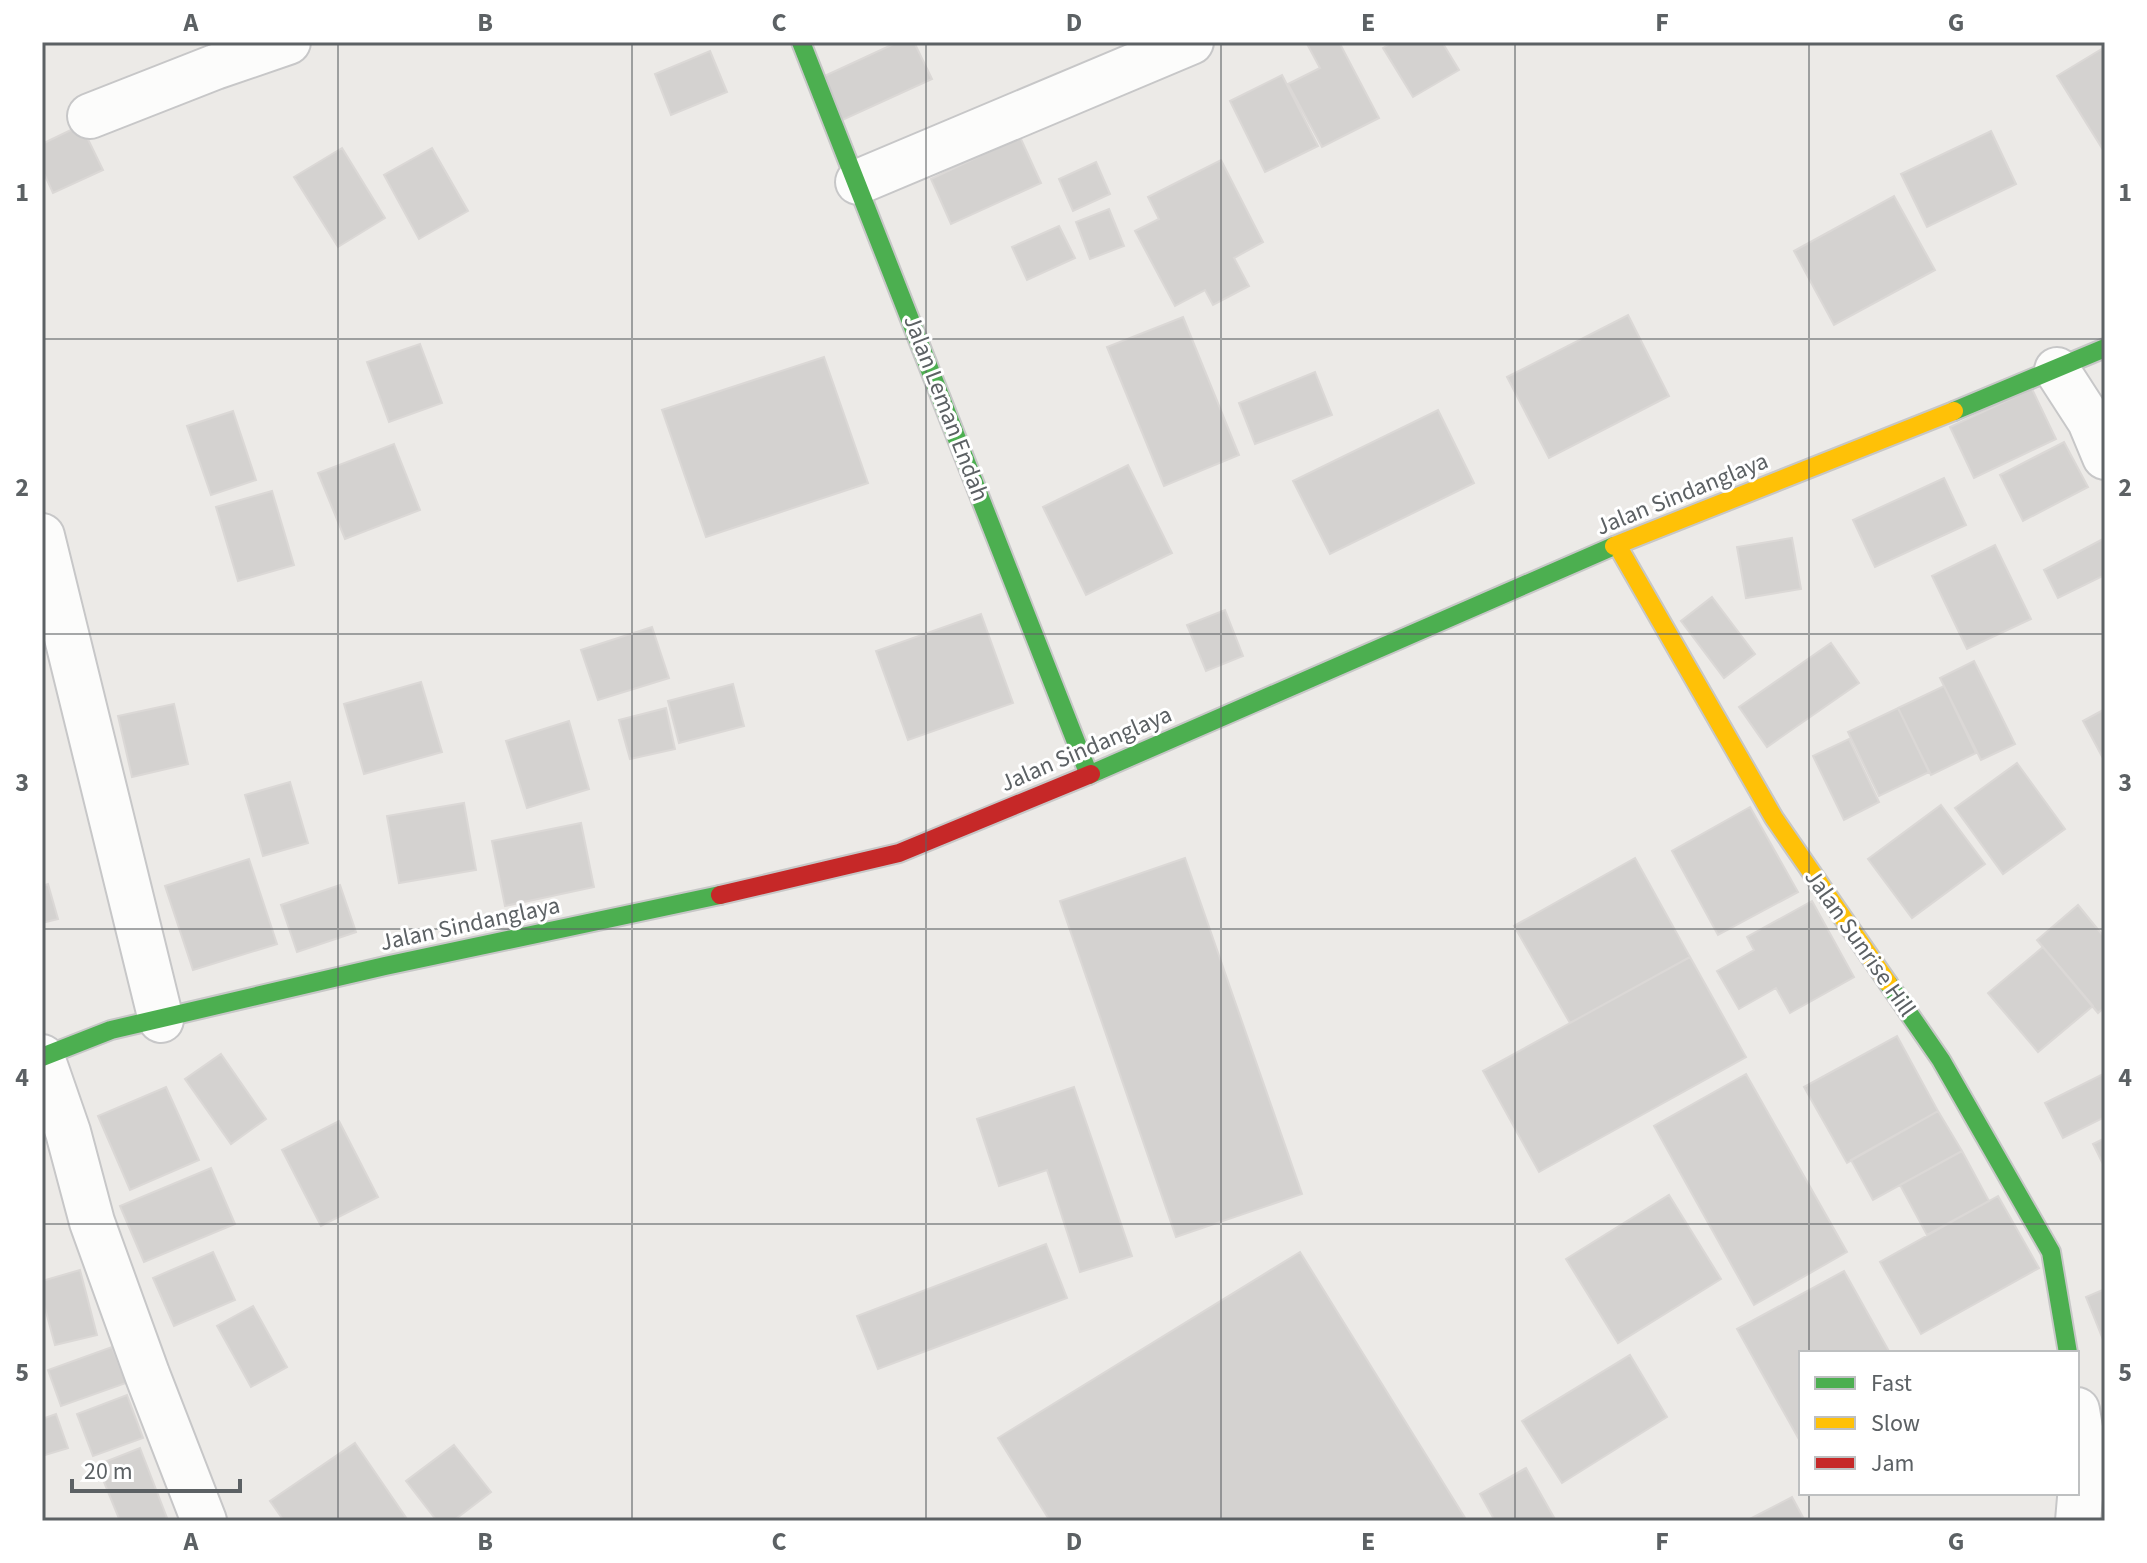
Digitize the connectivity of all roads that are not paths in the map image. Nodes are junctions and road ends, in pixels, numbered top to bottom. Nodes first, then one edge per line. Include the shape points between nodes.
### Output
1 (288, 42) edge
2 (801, 42) edge
3 (1191, 42) edge
4 (90, 116) dead end
5 (858, 182) junction
6 (2105, 348) edge
7 (2057, 370) junction
8 (2105, 457) edge
9 (1617, 545) junction
10 (44, 550) edge
11 (1089, 775) junction
12 (161, 1020) junction
13 (42, 1057) edge
14 (2068, 1351) edge
15 (2079, 1422) edge
16 (204, 1521) edge
17 (2078, 1521) edge

1 - 4 street
2 - 5 street, Jalan Leman Endah
3 - 5 street
5 - 11 street, Jalan Leman Endah
6 - 7 street, Jalan Sindanglaya
7 - 8 street via 2090,421
7 - 9 street, Jalan Sindanglaya
9 - 11 street, Jalan Sindanglaya
9 - 14 street, Jalan Sunrise Hill via 1774,818 1941,1060 2051,1252
10 - 12 street
11 - 12 street, Jalan Sindanglaya via 899,853
12 - 13 street, Jalan Sindanglaya via 111,1030
13 - 16 street via 96,1234
15 - 17 street via 2084,1452

